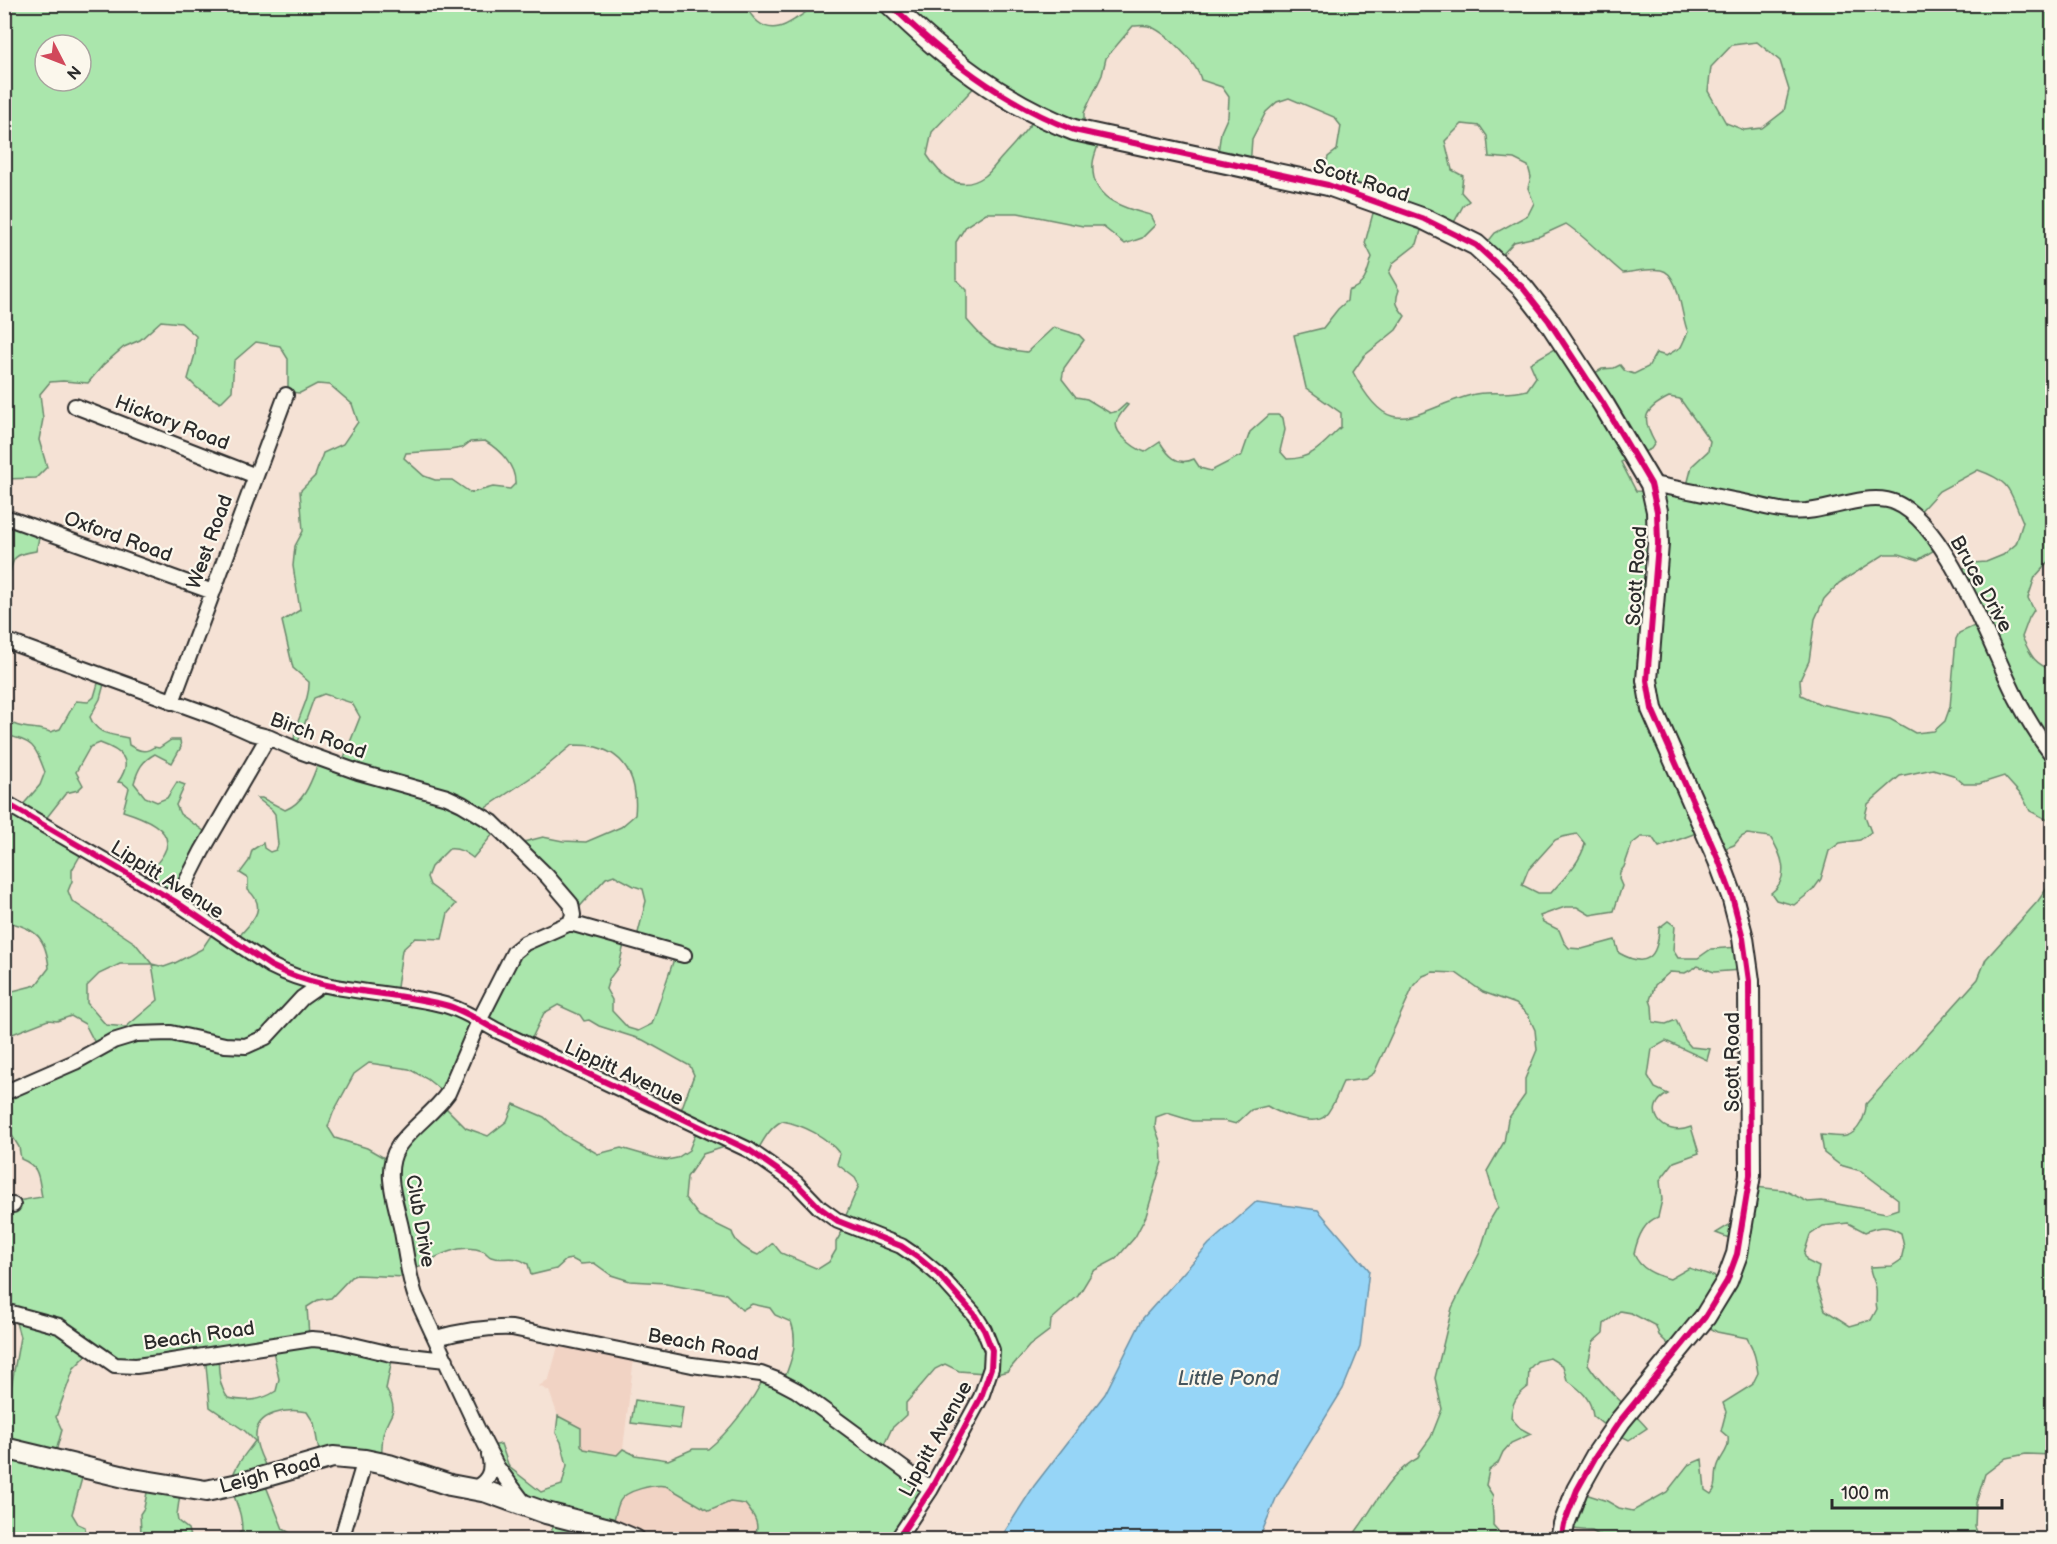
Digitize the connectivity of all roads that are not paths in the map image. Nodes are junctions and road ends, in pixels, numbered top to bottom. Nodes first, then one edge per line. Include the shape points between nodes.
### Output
1 (890, 4) edge
2 (286, 395) dead end
3 (75, 406) dead end
4 (256, 476) junction
5 (1651, 484) junction
6 (11, 519) dead end
7 (213, 592) junction
8 (4, 640) edge
9 (172, 702) junction
10 (268, 737) junction
11 (2052, 754) edge
12 (4, 802) edge
13 (176, 902) junction
14 (570, 923) junction
15 (684, 955) dead end
16 (322, 984) junction
17 (479, 1021) junction
18 (4, 1093) edge
19 (4, 1311) edge
20 (436, 1338) junction
21 (446, 1360) junction
22 (487, 1447) junction
23 (4, 1448) edge
24 (365, 1460) junction
25 (931, 1489) junction
26 (472, 1490) junction
27 (527, 1507) junction
28 (341, 1539) edge
29 (635, 1539) edge
30 (897, 1539) edge
31 (1561, 1539) edge

1 - 5 street, Scott Road via 991,89 1043,118 1074,130 1328,185 1424,219 1476,245 1523,288 1549,321
2 - 4 street, West Road
3 - 4 street, Hickory Road
4 - 7 street, West Road
5 - 11 street, Bruce Drive via 1790,512 1862,501 1888,500 1903,507 1935,538 1955,568 2017,699
5 - 31 street, Scott Road via 1658,544 1647,680 1652,709 1719,861 1743,938 1749,981 1750,1175 1737,1254 1727,1281 1705,1317 1596,1456 1578,1490
6 - 7 street, Oxford Road
7 - 9 street, West Road
8 - 9 street, Birch Road
9 - 10 street, Birch Road
10 - 13 street
10 - 14 street, Birch Road via 358,772 447,797 490,821 568,900 573,909
12 - 13 street, Lippitt Avenue
13 - 16 street, Lippitt Avenue via 285,974
14 - 15 street
14 - 17 street, Club Drive via 514,952
16 - 17 street, Lippitt Avenue via 446,1005
16 - 18 street via 302,998 266,1037 246,1046 225,1046 171,1033 136,1034
17 - 20 street, Club Drive via 448,1093 399,1144 391,1165 408,1274
17 - 25 street, Lippitt Avenue via 749,1150 796,1183 838,1221 901,1246 920,1259 959,1296 984,1330 992,1350 991,1368 981,1397
19 - 21 street, Beach Road via 59,1326 115,1365 159,1363 312,1339
20 - 21 street, Club Drive
20 - 25 street, Beach Road via 469,1329 512,1328 692,1365 761,1374 796,1390
21 - 22 street, Club Drive
22 - 26 street, Club Drive via 491,1470 488,1479
22 - 27 street, Club Drive
23 - 24 street, Leigh Road via 133,1479 206,1491 333,1457
24 - 26 street, Leigh Road
24 - 28 street
25 - 30 street, Lippitt Avenue
26 - 27 street, Leigh Road
27 - 29 street, Leigh Road

